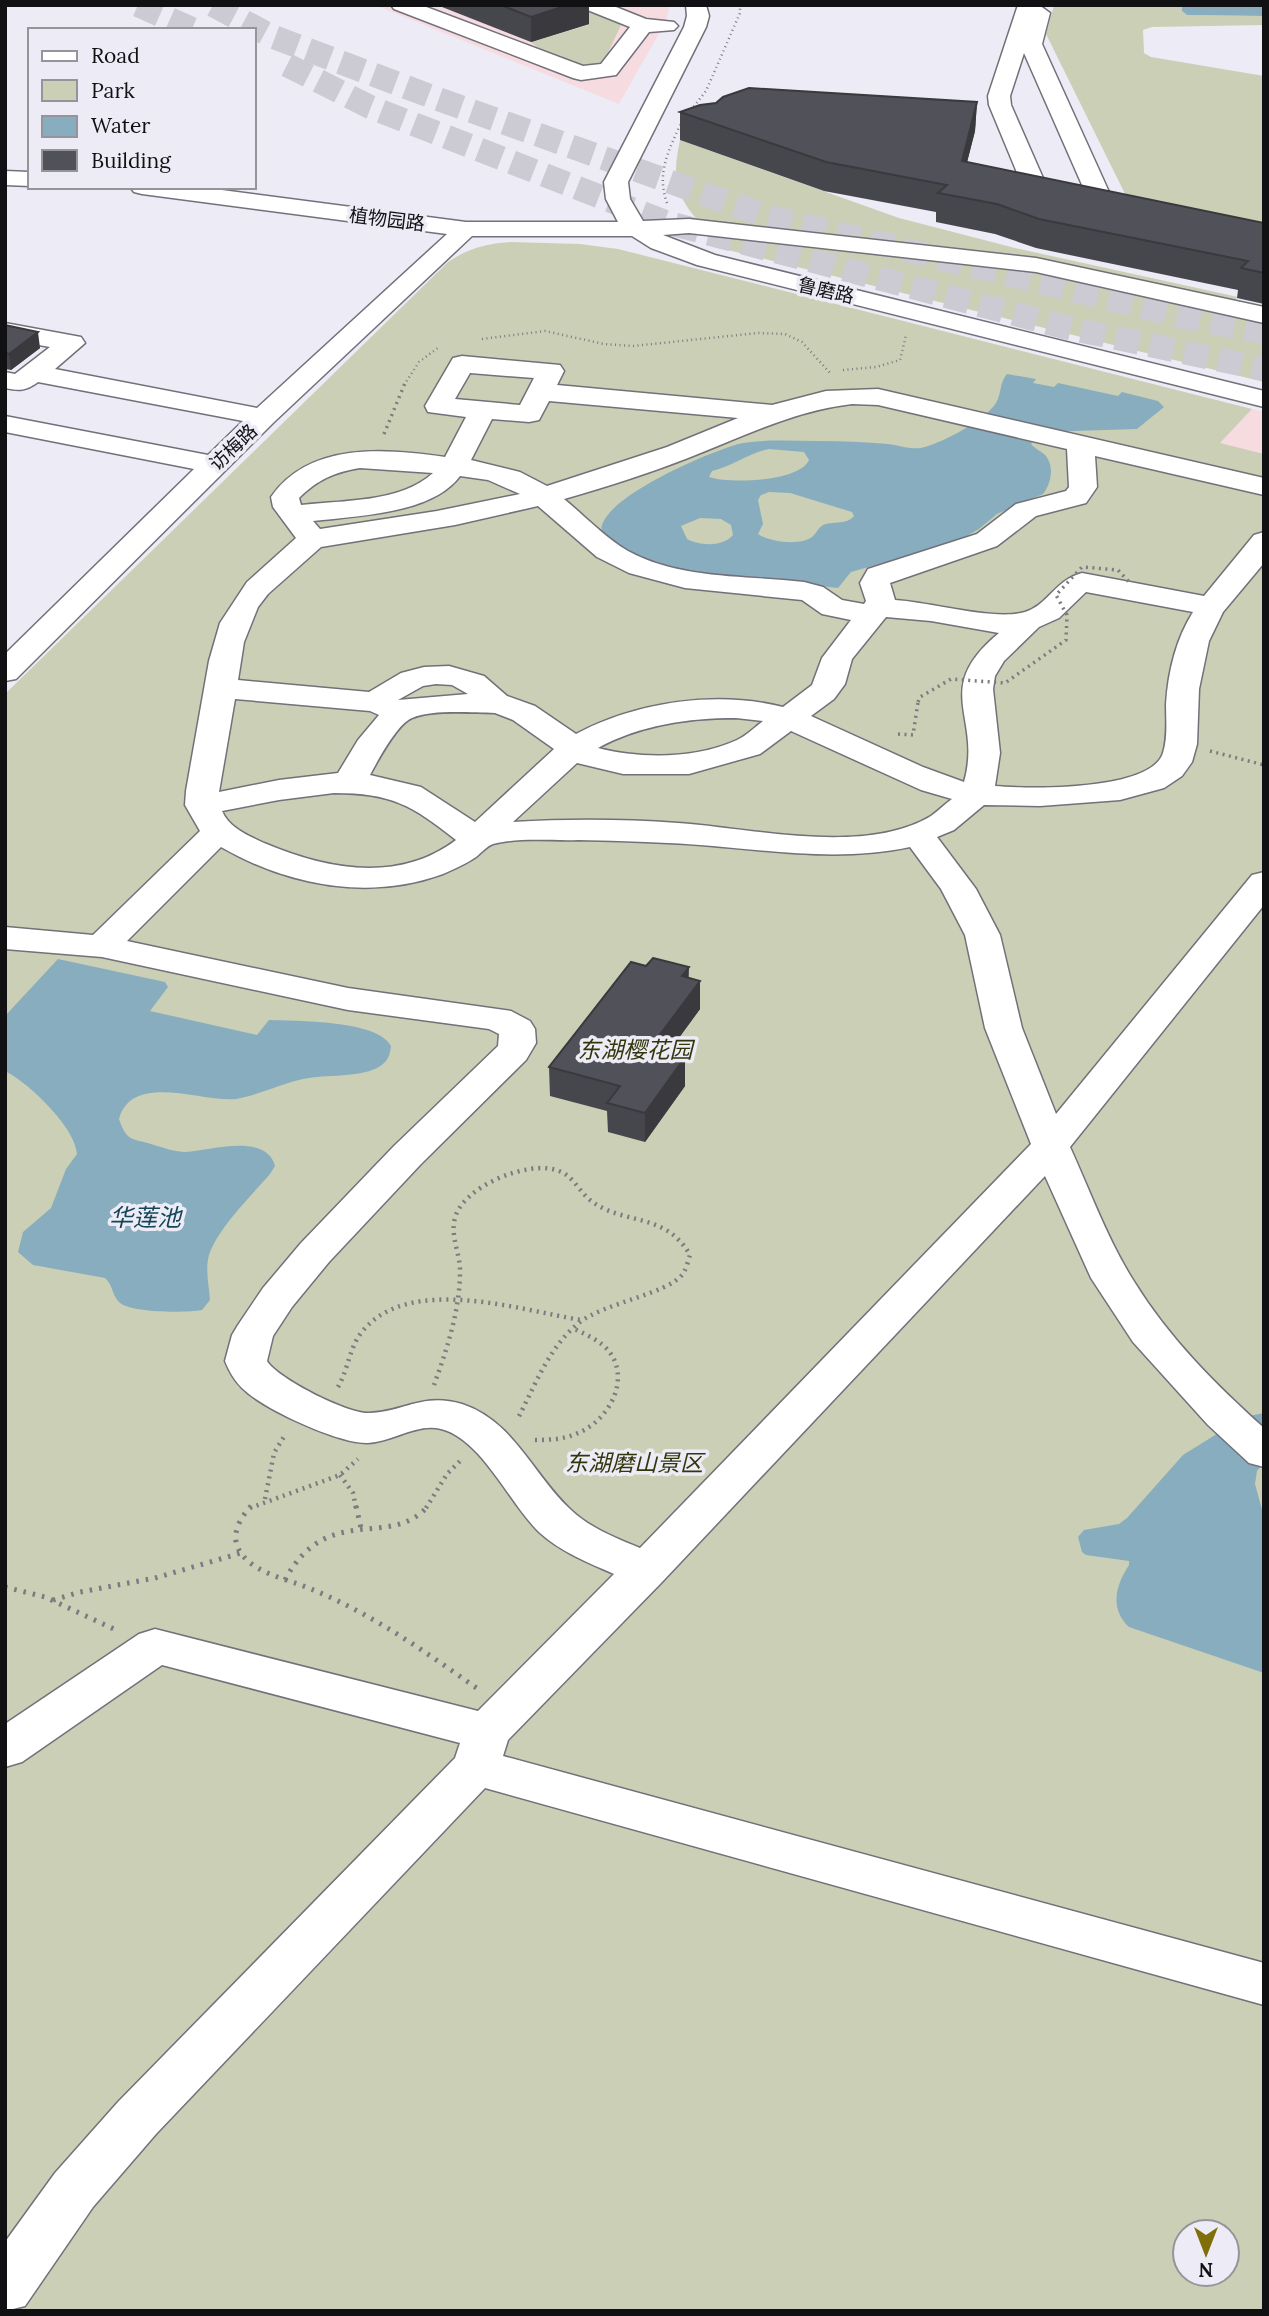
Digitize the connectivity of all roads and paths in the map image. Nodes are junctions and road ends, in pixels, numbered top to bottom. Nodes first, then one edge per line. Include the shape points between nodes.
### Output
1 (401, 5) edge
2 (592, 5) edge
3 (740, 5) edge
4 (1034, 12) edge
5 (695, 16) edge
6 (643, 25) junction
7 (1010, 65) junction
8 (1041, 66) junction
9 (5, 178) edge
10 (28, 179) edge
11 (157, 189) edge
12 (1098, 210) junction
13 (1124, 216) edge
14 (689, 226) junction
15 (454, 228) junction
16 (634, 229) junction
17 (930, 315) junction
18 (1264, 315) edge
19 (5, 331) edge
20 (832, 372) dead end
21 (33, 373) junction
22 (5, 380) edge
23 (1264, 388) edge
24 (541, 392) junction
25 (1264, 399) edge
26 (483, 411) junction
27 (236, 412) junction
28 (777, 413) junction
29 (263, 417) junction
30 (5, 424) edge
31 (1080, 444) junction
32 (185, 460) junction
33 (215, 465) junction
34 (453, 466) junction
35 (1260, 481) edge
36 (543, 496) junction
37 (293, 515) junction
38 (313, 540) junction
39 (1264, 541) edge
40 (1131, 584) dead end
41 (1211, 606) junction
42 (875, 611) junction
43 (1025, 621) junction
44 (5, 639) edge
45 (5, 672) edge
46 (221, 688) junction
47 (389, 706) junction
48 (786, 719) junction
49 (1183, 743) junction
50 (574, 748) junction
51 (860, 750) junction
52 (1264, 765) edge
53 (349, 783) junction
54 (976, 794) junction
55 (211, 818) junction
56 (918, 834) junction
57 (479, 837) junction
58 (1264, 882) edge
59 (5, 938) edge
60 (102, 946) junction
61 (1050, 1147) junction
62 (458, 1302) junction
63 (581, 1320) junction
64 (573, 1328) junction
65 (309, 1408) junction
66 (428, 1414) junction
67 (368, 1428) junction
68 (500, 1438) junction
69 (1264, 1452) edge
70 (340, 1475) junction
71 (265, 1499) junction
72 (361, 1528) junction
73 (241, 1553) junction
74 (646, 1570) junction
75 (285, 1580) junction
76 (5, 1587) edge
77 (52, 1600) junction
78 (148, 1644) junction
79 (5, 1717) edge
80 (490, 1736) junction
81 (5, 1749) edge
82 (1264, 1984) edge
83 (5, 2288) edge

1 - 6 street via 581,73 608,70
2 - 6 street
3 - 14 path via 706,91 682,122 660,173 666,202
4 - 7 street
4 - 8 street via 1031,44
5 - 6 street
5 - 16 street via 660,117 616,182 622,210
7 - 8 street
7 - 12 street via 996,121 1040,199
8 - 12 street via 1102,203
9 - 10 street
11 - 15 street, 植物园路
12 - 13 street
14 - 16 street
14 - 18 street via 1036,265
15 - 16 street, 植物园路
15 - 27 street, 访梅路
15 - 29 street, 访梅路
16 - 17 street, 鲁磨路 via 706,260
16 - 23 street
17 - 20 path via 904,337 900,360
17 - 25 street, 鲁磨路
19 - 21 street via 72,343
21 - 22 street via 20,383
21 - 27 street
24 - 26 street via 529,414
24 - 26 street via 551,371 462,364 438,406
24 - 28 street
26 - 34 street
27 - 29 street
27 - 32 street, 访梅路
28 - 31 street via 841,395 878,397
28 - 36 street via 673,454
29 - 33 street, 访梅路
30 - 32 street
31 - 35 street
31 - 42 street via 1083,487 1076,497 1026,510 987,540 884,572 875,579 882,599
32 - 33 street
32 - 44 street, 访梅路
33 - 45 street, 访梅路
34 - 36 street via 507,476
34 - 37 street via 418,496
34 - 37 street via 379,459 340,464 288,493 284,502
36 - 38 street via 463,515
36 - 42 street via 601,546 648,570 695,580 804,591 833,608
37 - 38 street
38 - 46 street via 259,584 239,611 229,633
39 - 41 street
40 - 51 path, bridge via 1118,570 1082,566 1056,595 1067,615 1066,640 1005,683 951,679 920,697 913,735 887,733
41 - 43 street via 1082,582 1041,616
41 - 49 street via 1188,660
42 - 43 street
42 - 48 street via 837,658 830,684
43 - 54 street via 986,663 978,680 983,765
46 - 47 street
46 - 55 street via 202,790
47 - 50 street via 379,699 400,683 427,676 465,680 485,700 524,713
47 - 53 street
48 - 50 street via 747,709 669,715 623,723
48 - 50 street via 749,747 689,764 622,764
48 - 51 street
49 - 52 path
49 - 54 street via 1171,769 1145,784 1049,796
50 - 57 street
51 - 54 street via 933,783
53 - 55 street via 312,786
53 - 57 street via 407,793
54 - 56 street via 947,819
55 - 57 street via 273,858 309,872 366,878 427,868
55 - 60 street
56 - 57 street via 885,842 830,844 641,832 515,831
56 - 61 street via 962,892 976,920 989,953 1005,1036
58 - 61 street
59 - 60 street
60 - 65 street via 348,999 498,1019 517,1029 513,1052 334,1231 252,1337 246,1360 251,1372
61 - 69 street via 1116,1285 1148,1331 1214,1408
61 - 74 street
62 - 63 path
62 - 63 path via 460,1269 453,1227 457,1211 484,1187 512,1172 555,1169 570,1177 588,1200 678,1236 690,1255 682,1275 670,1283
62 - 65 path via 413,1302 372,1321 352,1348 346,1375 337,1388
62 - 66 path
63 - 64 path
64 - 68 path via 545,1367 515,1424
64 - 68 path via 606,1348 616,1362 617,1384 611,1404 591,1427 568,1437
65 - 67 street via 341,1423
65 - 71 path via 274,1453
66 - 67 street
66 - 68 street via 463,1421
67 - 70 path via 362,1455
68 - 72 path via 454,1465 413,1519
68 - 74 street via 559,1524
70 - 71 path
70 - 72 path via 353,1493
71 - 73 path via 242,1516 236,1535
72 - 75 path via 316,1541 292,1563
73 - 75 path
73 - 77 path
74 - 80 street
75 - 80 path via 373,1618
76 - 77 path
77 - 78 path
78 - 79 street
78 - 80 street
78 - 81 street
80 - 82 street
80 - 83 street via 74,2190

